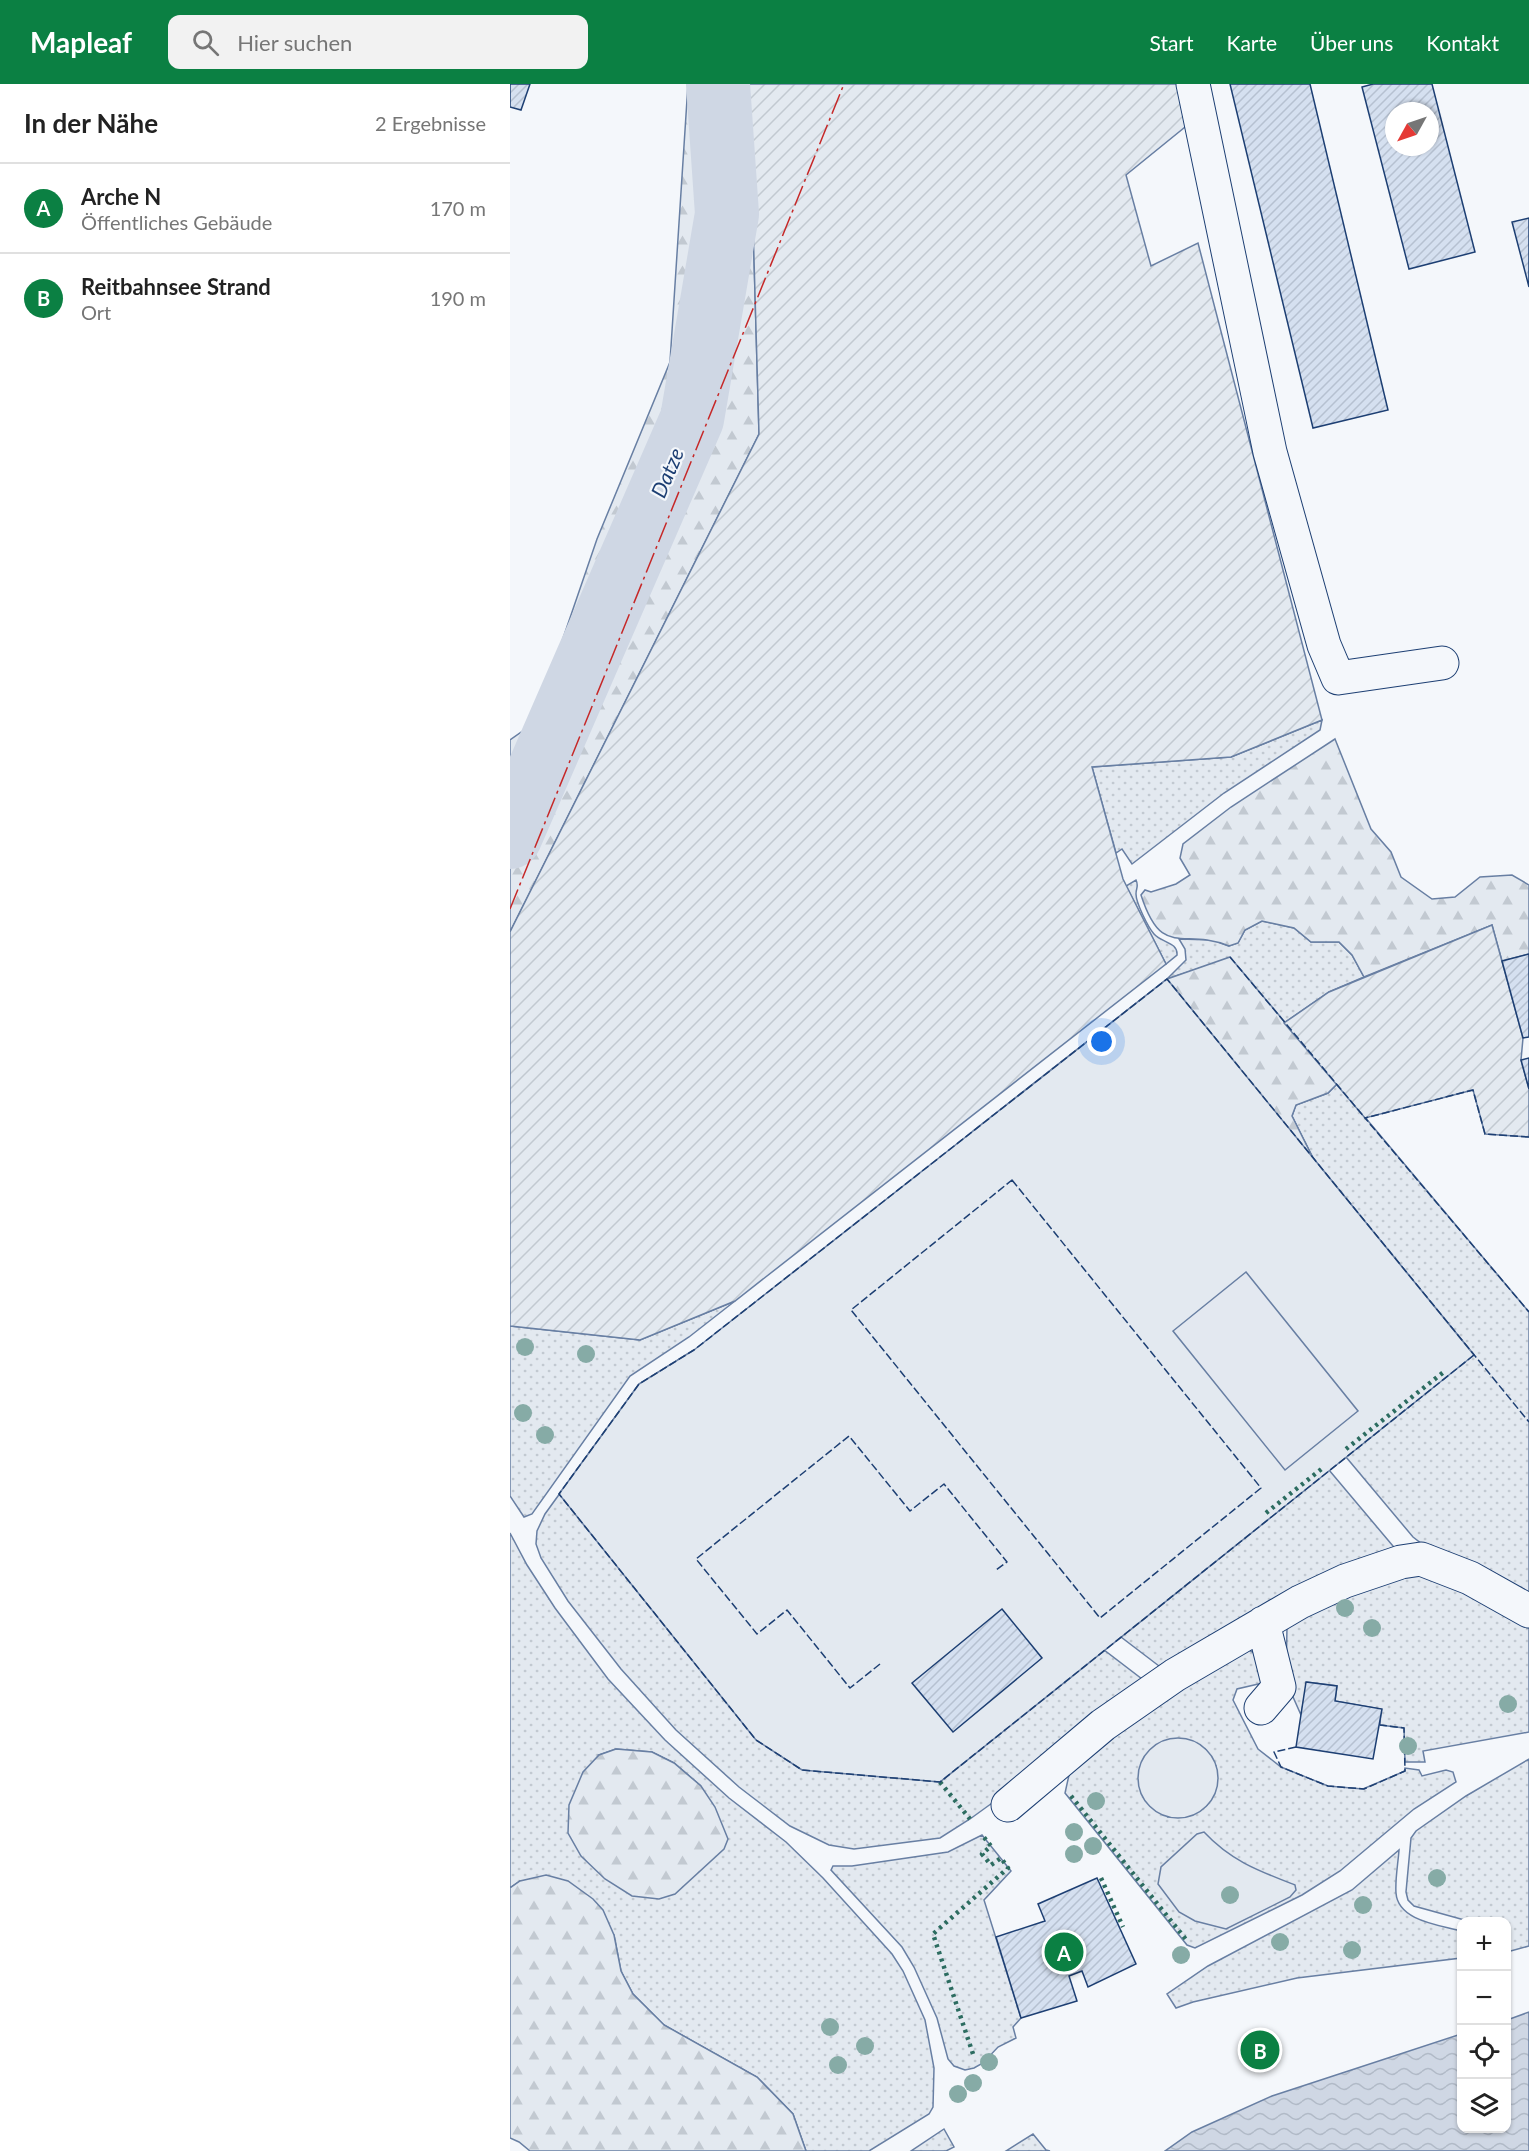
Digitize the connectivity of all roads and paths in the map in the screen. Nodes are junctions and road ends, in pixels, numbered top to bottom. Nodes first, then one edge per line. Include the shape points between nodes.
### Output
1 (1193, 84) edge
2 (1442, 663) dead end
3 (1529, 1611) edge
4 (1263, 1623) junction
5 (1261, 1708) dead end
6 (1008, 1805) dead end

1 - 2 lane via 1270,452 1324,645 1338,678
3 - 4 lane via 1470,1578 1421,1559 1345,1581
4 - 5 lane via 1279,1687
4 - 6 lane via 1175,1675 1103,1725

